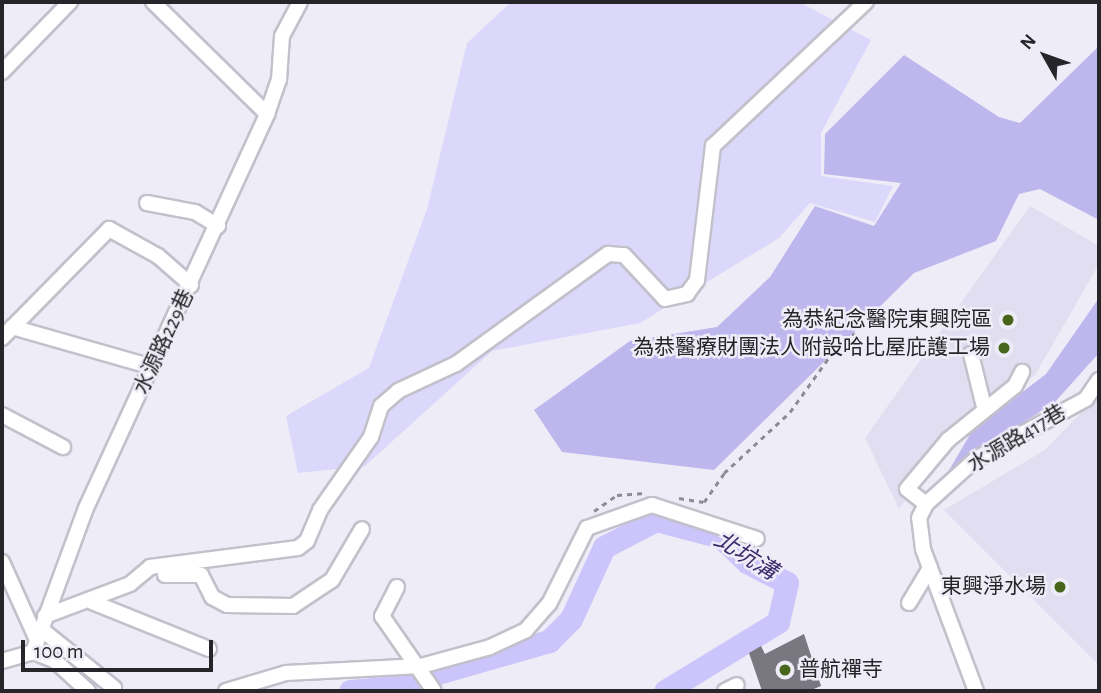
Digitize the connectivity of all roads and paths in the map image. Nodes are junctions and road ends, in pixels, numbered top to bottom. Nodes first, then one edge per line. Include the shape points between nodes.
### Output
1 (69, 2) edge
2 (153, 2) edge
3 (300, 2) edge
4 (866, 2) edge
5 (2, 72) edge
6 (267, 114) junction
7 (147, 203) dead end
8 (218, 226) junction
9 (191, 285) junction
10 (7, 333) edge
11 (855, 333) dead end
12 (971, 354) dead end
13 (152, 367) junction
14 (1022, 372) dead end
15 (1099, 380) edge
16 (984, 407) junction
17 (2, 415) edge
18 (63, 447) dead end
19 (654, 494) dead end
20 (666, 496) dead end
21 (926, 505) junction
22 (587, 528) junction
23 (362, 529) dead end
24 (757, 539) dead end
25 (2, 562) edge
26 (930, 568) junction
27 (130, 584) junction
28 (397, 587) dead end
29 (92, 602) junction
30 (909, 603) dead end
31 (39, 634) junction
32 (209, 649) dead end
33 (2, 661) edge
34 (421, 666) junction
35 (114, 688) dead end
36 (88, 691) edge
37 (226, 691) edge
38 (434, 691) edge
39 (976, 691) edge

1 - 5 street
2 - 6 street
3 - 6 street, 水源路229巷 via 282,36 279,80
4 - 27 street via 713,146 697,280 687,294 665,299 624,254 608,254 456,364 398,391 381,406 371,437 320,510 307,541 298,548 150,567
6 - 8 street, 水源路229巷
7 - 8 street via 195,212
8 - 9 street, 水源路229巷
9 - 10 street via 158,256 109,229
9 - 13 street, 水源路229巷
10 - 13 street
11 - 20 path via 830,356 790,412 724,473 704,502
12 - 16 street
13 - 31 street, 水源路229巷 via 86,508
14 - 16 street via 1015,386
15 - 21 street, 水源路417巷 via 1086,399 976,459
16 - 21 street via 907,489
17 - 18 street
19 - 22 path via 617,495 587,516
21 - 26 street via 919,526
22 - 24 street via 652,505
22 - 34 street via 549,604 526,630 490,647
23 - 27 street via 332,580 293,606 227,606 212,597 201,575 154,576
25 - 31 street
26 - 30 street
26 - 39 street
27 - 29 street
28 - 34 street via 382,615 391,635
29 - 31 street
29 - 32 street
31 - 33 street
31 - 35 street
31 - 36 street via 54,660
34 - 37 street via 286,673
34 - 38 street

